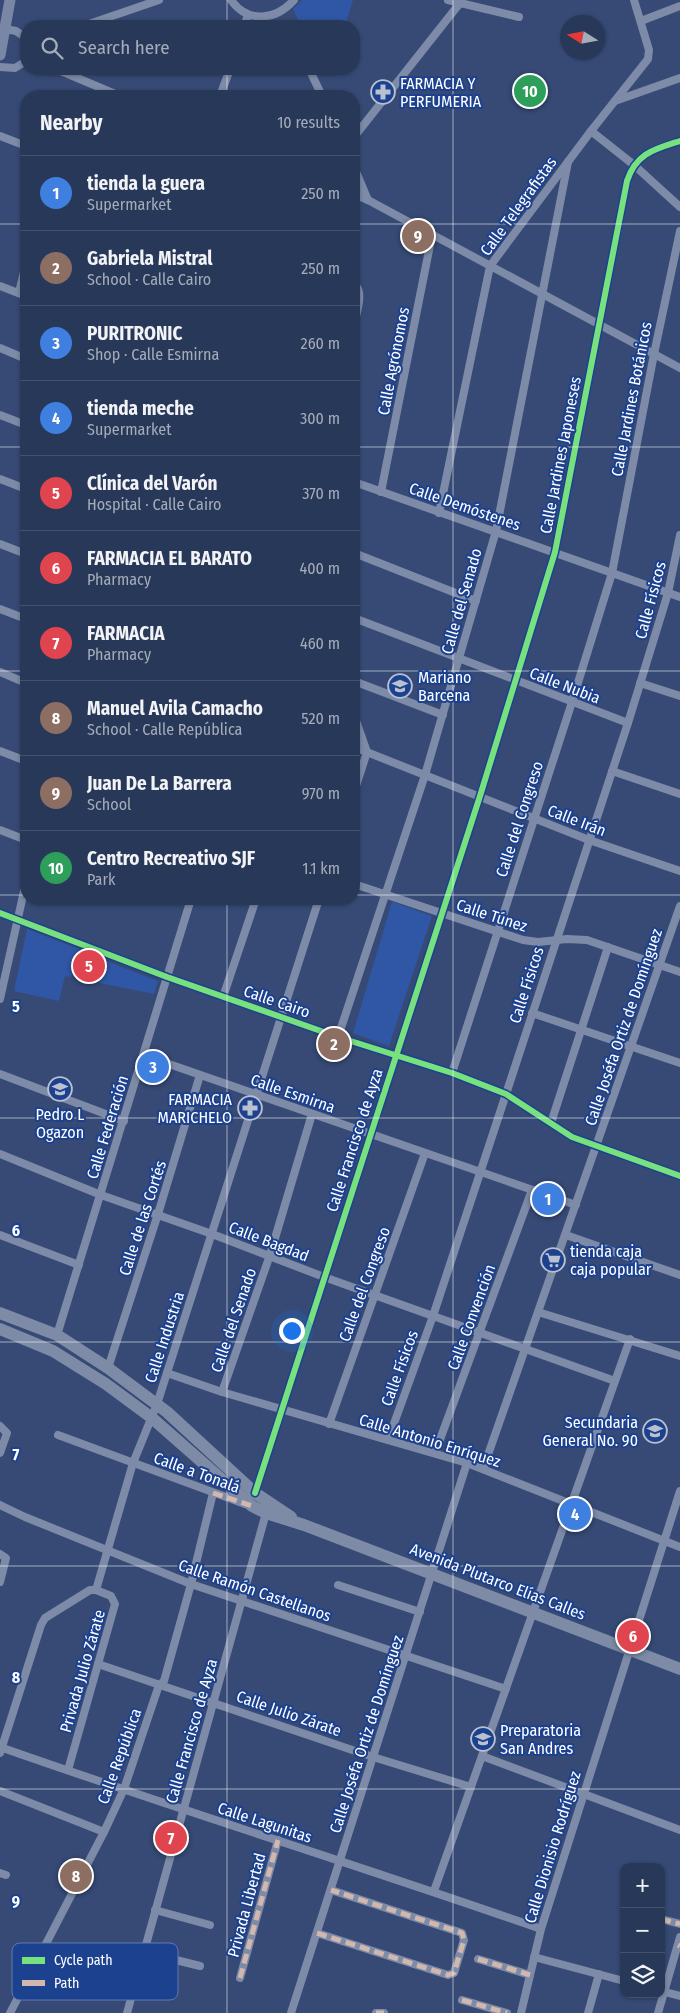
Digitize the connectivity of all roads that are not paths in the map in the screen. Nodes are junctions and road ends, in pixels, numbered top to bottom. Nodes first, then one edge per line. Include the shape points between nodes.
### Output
1 (10, 0) edge
2 (160, 0) edge
3 (231, 0) edge
4 (294, 0) edge
5 (448, 0) edge
6 (634, 0) edge
7 (459, 1) edge
8 (680, 6) edge
9 (248, 16) junction
10 (518, 17) dead end
11 (100, 20) edge
12 (246, 20) edge
13 (640, 20) junction
14 (5, 29) junction
15 (20, 34) edge
16 (0, 54) edge
17 (20, 65) edge
18 (0, 67) edge
19 (70, 75) edge
20 (228, 75) edge
21 (312, 75) dead end
22 (680, 78) edge
23 (106, 90) edge
24 (222, 90) edge
25 (319, 90) edge
26 (613, 102) junction
27 (360, 129) edge
28 (591, 131) junction
29 (0, 136) edge
30 (680, 141) edge
31 (20, 144) edge
32 (568, 162) junction
33 (634, 165) junction
34 (360, 181) edge
35 (360, 197) edge
36 (368, 200) junction
37 (680, 207) edge
38 (680, 231) edge
39 (432, 235) junction
40 (490, 266) junction
41 (0, 286) edge
42 (20, 293) edge
43 (543, 294) junction
44 (599, 326) junction
45 (0, 348) edge
46 (654, 354) junction
47 (20, 356) edge
48 (680, 368) edge
49 (0, 415) edge
50 (20, 423) edge
51 (0, 479) edge
52 (360, 484) edge
53 (20, 487) edge
54 (381, 492) junction
55 (438, 513) junction
56 (496, 531) junction
57 (680, 535) edge
58 (0, 544) edge
59 (20, 552) edge
60 (555, 552) junction
61 (360, 555) edge
62 (612, 573) junction
63 (668, 593) junction
64 (680, 597) edge
65 (476, 601) junction
66 (0, 609) edge
67 (20, 617) edge
68 (360, 620) edge
69 (459, 658) junction
70 (0, 672) edge
71 (20, 680) edge
72 (515, 680) junction
73 (640, 683) junction
74 (360, 684) edge
75 (680, 696) edge
76 (572, 702) junction
77 (443, 715) junction
78 (628, 723) junction
79 (360, 732) edge
80 (360, 749) edge
81 (0, 751) edge
82 (367, 752) junction
83 (20, 758) edge
84 (612, 771) junction
85 (360, 774) edge
86 (425, 775) junction
87 (680, 794) edge
88 (480, 796) junction
89 (534, 818) junction
90 (0, 830) edge
91 (20, 838) edge
92 (589, 840) junction
93 (680, 871) edge
94 (360, 886) edge
95 (385, 894) junction
96 (21, 905) edge
97 (187, 905) edge
98 (254, 905) edge
99 (318, 905) edge
100 (680, 906) edge
101 (0, 912) edge
102 (442, 913) junction
103 (18, 920) junction
104 (497, 931) junction
105 (555, 941) junction
106 (608, 947) junction
107 (659, 965) junction
108 (680, 972) edge
109 (166, 977) junction
110 (0, 996) edge
111 (223, 997) junction
112 (532, 1013) junction
113 (281, 1018) junction
114 (581, 1030) junction
115 (338, 1037) junction
116 (631, 1047) junction
117 (143, 1055) junction
118 (396, 1056) junction
119 (680, 1063) edge
120 (452, 1073) junction
121 (0, 1074) edge
122 (200, 1075) junction
123 (506, 1094) junction
124 (257, 1095) junction
125 (312, 1114) junction
126 (124, 1121) junction
127 (550, 1123) junction
128 (371, 1134) junction
129 (597, 1146) junction
130 (425, 1153) junction
131 (0, 1154) edge
132 (480, 1172) junction
133 (680, 1176) edge
134 (532, 1190) junction
135 (101, 1194) junction
136 (576, 1205) junction
137 (158, 1214) junction
138 (212, 1234) junction
139 (0, 1235) edge
140 (566, 1235) junction
141 (270, 1256) junction
142 (79, 1265) junction
143 (680, 1275) edge
144 (324, 1277) junction
145 (375, 1295) junction
146 (538, 1312) junction
147 (0, 1313) edge
148 (433, 1316) junction
149 (0, 1330) edge
150 (479, 1332) junction
151 (57, 1335) junction
152 (630, 1339) junction
153 (526, 1349) junction
154 (680, 1356) edge
155 (108, 1368) junction
156 (167, 1373) junction
157 (615, 1381) junction
158 (222, 1392) junction
159 (157, 1404) junction
160 (282, 1410) junction
161 (152, 1418) junction
162 (329, 1424) junction
163 (0, 1426) edge
164 (58, 1435) dead end
165 (388, 1440) junction
166 (0, 1453) edge
167 (435, 1453) junction
168 (467, 1463) junction
169 (133, 1464) junction
170 (483, 1470) junction
171 (225, 1476) junction
172 (680, 1490) edge
173 (213, 1493) junction
174 (253, 1499) junction
175 (571, 1504) junction
176 (0, 1505) edge
177 (266, 1513) junction
178 (304, 1525) junction
179 (664, 1540) junction
180 (680, 1547) edge
181 (108, 1550) junction
182 (3, 1556) edge
183 (432, 1574) junction
184 (0, 1582) edge
185 (191, 1584) junction
186 (338, 1585) dead end
187 (96, 1590) junction
188 (242, 1601) junction
189 (420, 1612) junction
190 (533, 1612) junction
191 (630, 1649) junction
192 (405, 1656) junction
193 (98, 1664) junction
194 (680, 1669) edge
195 (159, 1685) junction
196 (506, 1689) junction
197 (213, 1702) junction
198 (1, 1749) edge
199 (482, 1756) junction
200 (373, 1757) junction
201 (68, 1770) junction
202 (471, 1787) junction
203 (124, 1789) junction
204 (0, 1791) edge
205 (583, 1793) junction
206 (183, 1810) junction
207 (680, 1830) edge
208 (104, 1832) junction
209 (278, 1840) junction
210 (341, 1860) junction
211 (331, 1890) junction
212 (434, 1891) junction
213 (155, 1910) junction
214 (665, 1920) edge
215 (680, 1924) edge
216 (210, 1925) dead end
217 (540, 1929) junction
218 (317, 1933) junction
219 (46, 1943) edge
220 (146, 1943) edge
221 (679, 1943) edge
222 (534, 1957) junction
223 (478, 1959) dead end
224 (178, 1960) edge
225 (200, 1966) dead end
226 (599, 1974) junction
227 (530, 1975) junction
228 (240, 1978) dead end
229 (620, 1980) edge
230 (665, 1986) edge
231 (665, 1992) edge
232 (680, 1996) edge
233 (662, 1998) edge
234 (17, 2000) edge
235 (131, 2000) edge
236 (462, 2000) dead end
237 (10, 2013) edge
238 (127, 2013) edge
239 (291, 2013) edge
240 (376, 2013) edge
241 (384, 2013) edge
242 (507, 2013) edge
243 (521, 2013) edge
244 (588, 2013) edge
245 (658, 2013) edge

1 - 14 street
2 - 11 street
3 - 9 street
4 - 9 street via 275,15
5 - 7 street
6 - 13 street, Calle Telegrafistas
7 - 10 street
7 - 27 street
8 - 13 street
9 - 12 street
13 - 26 street, Calle Telegrafistas via 649,56
14 - 15 street
14 - 16 street
17 - 18 street via 15,68
19 - 23 street
20 - 24 street
21 - 25 street
22 - 26 street
26 - 28 street, Calle Telegrafistas
28 - 32 street, Calle Telegrafistas
28 - 33 street
29 - 31 street
30 - 33 street via 656,149
32 - 40 street, Calle Telegrafistas
32 - 43 street, Calle del Senado
33 - 37 street
33 - 44 street, Calle Jardines Japoneses via 626,188
34 - 36 street
35 - 36 street
36 - 39 street
38 - 46 street, Calle Jardines Botánicos
39 - 40 street
39 - 54 street, Calle Agrónomos
40 - 43 street
40 - 55 street, Calle Telegrafistas
41 - 42 street
43 - 44 street
43 - 56 street, Calle del Senado
44 - 46 street
44 - 60 street, Calle Jardines Japoneses
45 - 47 street
46 - 48 street
46 - 62 street, Calle Jardines Botánicos
49 - 50 street
51 - 53 street
52 - 54 street, Calle Demóstenes
54 - 55 street, Calle Demóstenes
55 - 56 street, Calle Demóstenes
56 - 60 street, Calle Demóstenes
56 - 65 street, Calle del Senado
57 - 63 street, Calle Físicos
58 - 59 street
60 - 62 street, Calle Demóstenes
60 - 72 street, Calle Jardines Japoneses
61 - 65 street
62 - 63 street, Calle Demóstenes
62 - 76 street, Calle del Congreso
63 - 64 street, Calle Demóstenes
63 - 73 street, Calle Físicos
65 - 69 street, Calle del Senado
66 - 67 street
68 - 69 street, Calle Nubia
69 - 72 street, Calle Nubia
69 - 77 street, Calle del Senado
70 - 71 street
72 - 76 street, Calle Nubia
72 - 88 street, Calle Jardines Japoneses
73 - 75 street
73 - 78 street, Calle Físicos
74 - 77 street
76 - 78 street, Calle Nubia
76 - 89 street, Calle del Congreso
77 - 86 street, Calle del Senado
78 - 84 street, Calle Físicos
79 - 82 street
80 - 82 street, Calle Irán
81 - 83 street
82 - 85 street
82 - 86 street, Calle Irán
84 - 87 street
84 - 92 street, Calle Físicos
86 - 88 street, Calle Irán
86 - 95 street, Calle del Senado
88 - 89 street, Calle Irán
88 - 102 street, Calle Francisco de Ayza
89 - 92 street, Calle Irán
89 - 104 street, Calle del Congreso
90 - 91 street
92 - 93 street, Calle Irán
92 - 105 street, Calle Físicos
94 - 95 street, Calle Túnez
95 - 102 street, Calle Túnez
95 - 115 street, Calle del Senado
96 - 103 street
97 - 109 street, Calle Federación
98 - 111 street
99 - 113 street, Calle Industria
100 - 107 street, Calle Joséfa Ortiz de Domínguez
101 - 103 street, Calle Cairo
102 - 104 street, Calle Túnez
102 - 118 street, Calle Francisco de Ayza
103 - 109 street, Calle Cairo
103 - 110 street
104 - 105 street, Calle Túnez via 530,942
104 - 120 street, Calle del Congreso
105 - 106 street, Calle Túnez via 577,939
105 - 112 street, Calle Físicos
106 - 107 street, Calle Túnez
106 - 114 street
107 - 108 street, Calle Túnez
107 - 116 street, Calle Joséfa Ortiz de Domínguez
109 - 111 street, Calle Cairo
109 - 117 street, Calle Federación
111 - 113 street, Calle Cairo
112 - 114 street
112 - 123 street, Calle Físicos
113 - 115 street, Calle Cairo
113 - 124 street, Calle Industria
114 - 116 street
114 - 127 street
115 - 118 street, Calle Cairo
116 - 119 street
116 - 129 street, Calle Joséfa Ortiz de Domínguez
117 - 122 street, Calle Esmirna
117 - 126 street, Calle Federación
118 - 120 street, Calle Cairo
118 - 128 street, Calle Francisco de Ayza
120 - 123 street, Calle Cairo
121 - 126 street
122 - 124 street, Calle Esmirna
122 - 137 street, Calle de las Cortés
123 - 127 street, Calle Cairo
123 - 132 street, Calle Físicos
124 - 125 street, Calle Esmirna
124 - 138 street, Calle Industria
125 - 128 street, Calle Esmirna
125 - 141 street, Calle del Senado
126 - 135 street, Calle Federación
127 - 129 street, Calle Cairo via 572,1137
128 - 130 street, Calle Esmirna
128 - 144 street, Calle Francisco de Ayza
129 - 133 street, Calle Cairo
129 - 136 street, Calle Joséfa Ortiz de Domínguez
130 - 132 street, Calle Esmirna
130 - 145 street, Calle del Congreso
131 - 135 street, Calle Bagdad
132 - 134 street, Calle Esmirna
132 - 148 street, Calle Físicos
134 - 136 street, Calle Esmirna
134 - 150 street, Calle Convención
135 - 137 street, Calle Bagdad
135 - 142 street, Calle Federación
136 - 140 street, Calle Joséfa Ortiz de Domínguez
137 - 138 street, Calle Bagdad
137 - 155 street, Calle de las Cortés
138 - 141 street, Calle Bagdad
138 - 156 street, Calle Industria
139 - 142 street
140 - 143 street
140 - 146 street, Calle Joséfa Ortiz de Domínguez
141 - 144 street, Calle Bagdad
141 - 158 street, Calle del Senado
142 - 151 street, Calle Federación
144 - 145 street, Calle Bagdad
144 - 160 street, Calle Francisco de Ayza
145 - 148 street, Calle Bagdad
145 - 162 street, Calle del Congreso
146 - 152 street
146 - 153 street, Calle Joséfa Ortiz de Domínguez
147 - 151 main road, Avenida Plutarco Elías Calles
148 - 150 street, Calle Bagdad
148 - 165 street, Calle Físicos
149 - 161 main road, Avenida Plutarco Elías Calles via 54,1351
150 - 153 street, Calle Bagdad
150 - 167 street, Calle Convención
151 - 155 main road, Avenida Plutarco Elías Calles
152 - 154 street
152 - 157 street
153 - 157 street, Calle Bagdad
153 - 170 street, Calle Joséfa Ortiz de Domínguez
155 - 159 main road, Avenida Plutarco Elías Calles
156 - 158 street, Calle Antonio Enríquez
156 - 159 street, Calle Industria
157 - 175 street
158 - 160 street, Calle Antonio Enríquez
159 - 161 street, Calle Industria
159 - 171 main road, Avenida Plutarco Elías Calles
160 - 162 street, Calle Antonio Enríquez
160 - 174 street, Calle Francisco de Ayza
161 - 169 street, Calle Industria
161 - 171 main road, Avenida Plutarco Elías Calles
162 - 165 street, Calle Antonio Enríquez
163 - 166 street via 7,1433
164 - 169 street, Calle a Tonalá
165 - 167 street, Calle Antonio Enríquez
167 - 168 street, Calle Antonio Enríquez
168 - 170 street, Calle Antonio Enríquez
168 - 183 street, Calle Joséfa Ortiz de Domínguez
169 - 173 street, Calle a Tonalá
169 - 181 street, Calle Industria
170 - 175 street, Calle Antonio Enríquez
171 - 174 main road, Avenida Plutarco Elías Calles
172 - 179 street, Calle Dionisio Rodríguez
173 - 174 street, Calle a Tonalá
173 - 185 street, Calle República
174 - 177 main road, Avenida Plutarco Elías Calles
174 - 178 main road, Avenida Plutarco Elías Calles
175 - 179 street, Calle Antonio Enríquez
175 - 190 street
176 - 181 street, Calle Ramón Castellanos
177 - 178 main road, Avenida Plutarco Elías Calles
177 - 188 street, Calle Francisco de Ayza
178 - 183 main road, Avenida Plutarco Elías Calles
179 - 180 street, Calle Antonio Enríquez
179 - 191 street, Calle Dionisio Rodríguez
181 - 185 street, Calle Ramón Castellanos
181 - 187 street, Calle Industria
182 - 184 street
183 - 189 street, Calle Joséfa Ortiz de Domínguez
183 - 190 main road, Avenida Plutarco Elías Calles
185 - 188 street, Calle Ramón Castellanos
185 - 195 street, Calle República via 164,1681
186 - 189 street
187 - 193 street, Privada Julio Zárate via 111,1596 115,1602
187 - 198 street via 84,1592 41,1624
188 - 192 street, Calle Ramón Castellanos
188 - 197 street, Calle Francisco de Ayza
189 - 192 street, Calle Joséfa Ortiz de Domínguez
190 - 191 main road, Avenida Plutarco Elías Calles
190 - 196 street
191 - 194 main road, Avenida Plutarco Elías Calles
191 - 205 street, Calle Dionisio Rodríguez
192 - 196 street, Calle Ramón Castellanos
192 - 200 street, Calle Joséfa Ortiz de Domínguez
193 - 195 street, Calle Julio Zárate
193 - 201 street, Privada Julio Zárate
195 - 197 street, Calle Julio Zárate
195 - 203 street, Calle República
196 - 199 street
197 - 200 street, Calle Julio Zárate
197 - 206 street, Calle Francisco de Ayza
198 - 201 street, Calle Lagunitas
199 - 202 street
199 - 205 street
200 - 202 street, Calle Julio Zárate
200 - 210 street, Calle Joséfa Ortiz de Domínguez
201 - 203 street, Calle Lagunitas
202 - 212 street
203 - 206 street, Calle Lagunitas
203 - 208 street, Calle República
204 - 208 street
205 - 207 street
205 - 217 street, Calle Dionisio Rodríguez
206 - 209 street, Calle Lagunitas
206 - 213 street, Calle Francisco de Ayza
208 - 219 street, Calle República
209 - 210 street, Calle Lagunitas
209 - 228 street, Privada Libertad
210 - 211 street, Calle Joséfa Ortiz de Domínguez
210 - 212 street, Calle Lagunitas
211 - 218 street, Calle Joséfa Ortiz de Domínguez
211 - 218 street via 462,1933 464,1940 454,1973 448,1975
212 - 217 street, Calle Lagunitas
213 - 216 street
213 - 220 street, Calle Francisco de Ayza
214 - 215 street
217 - 222 street, Calle Dionisio Rodríguez
218 - 239 street, Calle Joséfa Ortiz de Domínguez
221 - 230 street
222 - 226 street
222 - 227 street, Calle Dionisio Rodríguez
223 - 227 street
224 - 225 street
226 - 229 street
226 - 244 street
227 - 243 street, Calle Dionisio Rodríguez
231 - 232 street
233 - 245 street
234 - 237 street, Calle República
235 - 238 street, Calle Francisco de Ayza
236 - 242 street
240 - 241 street

